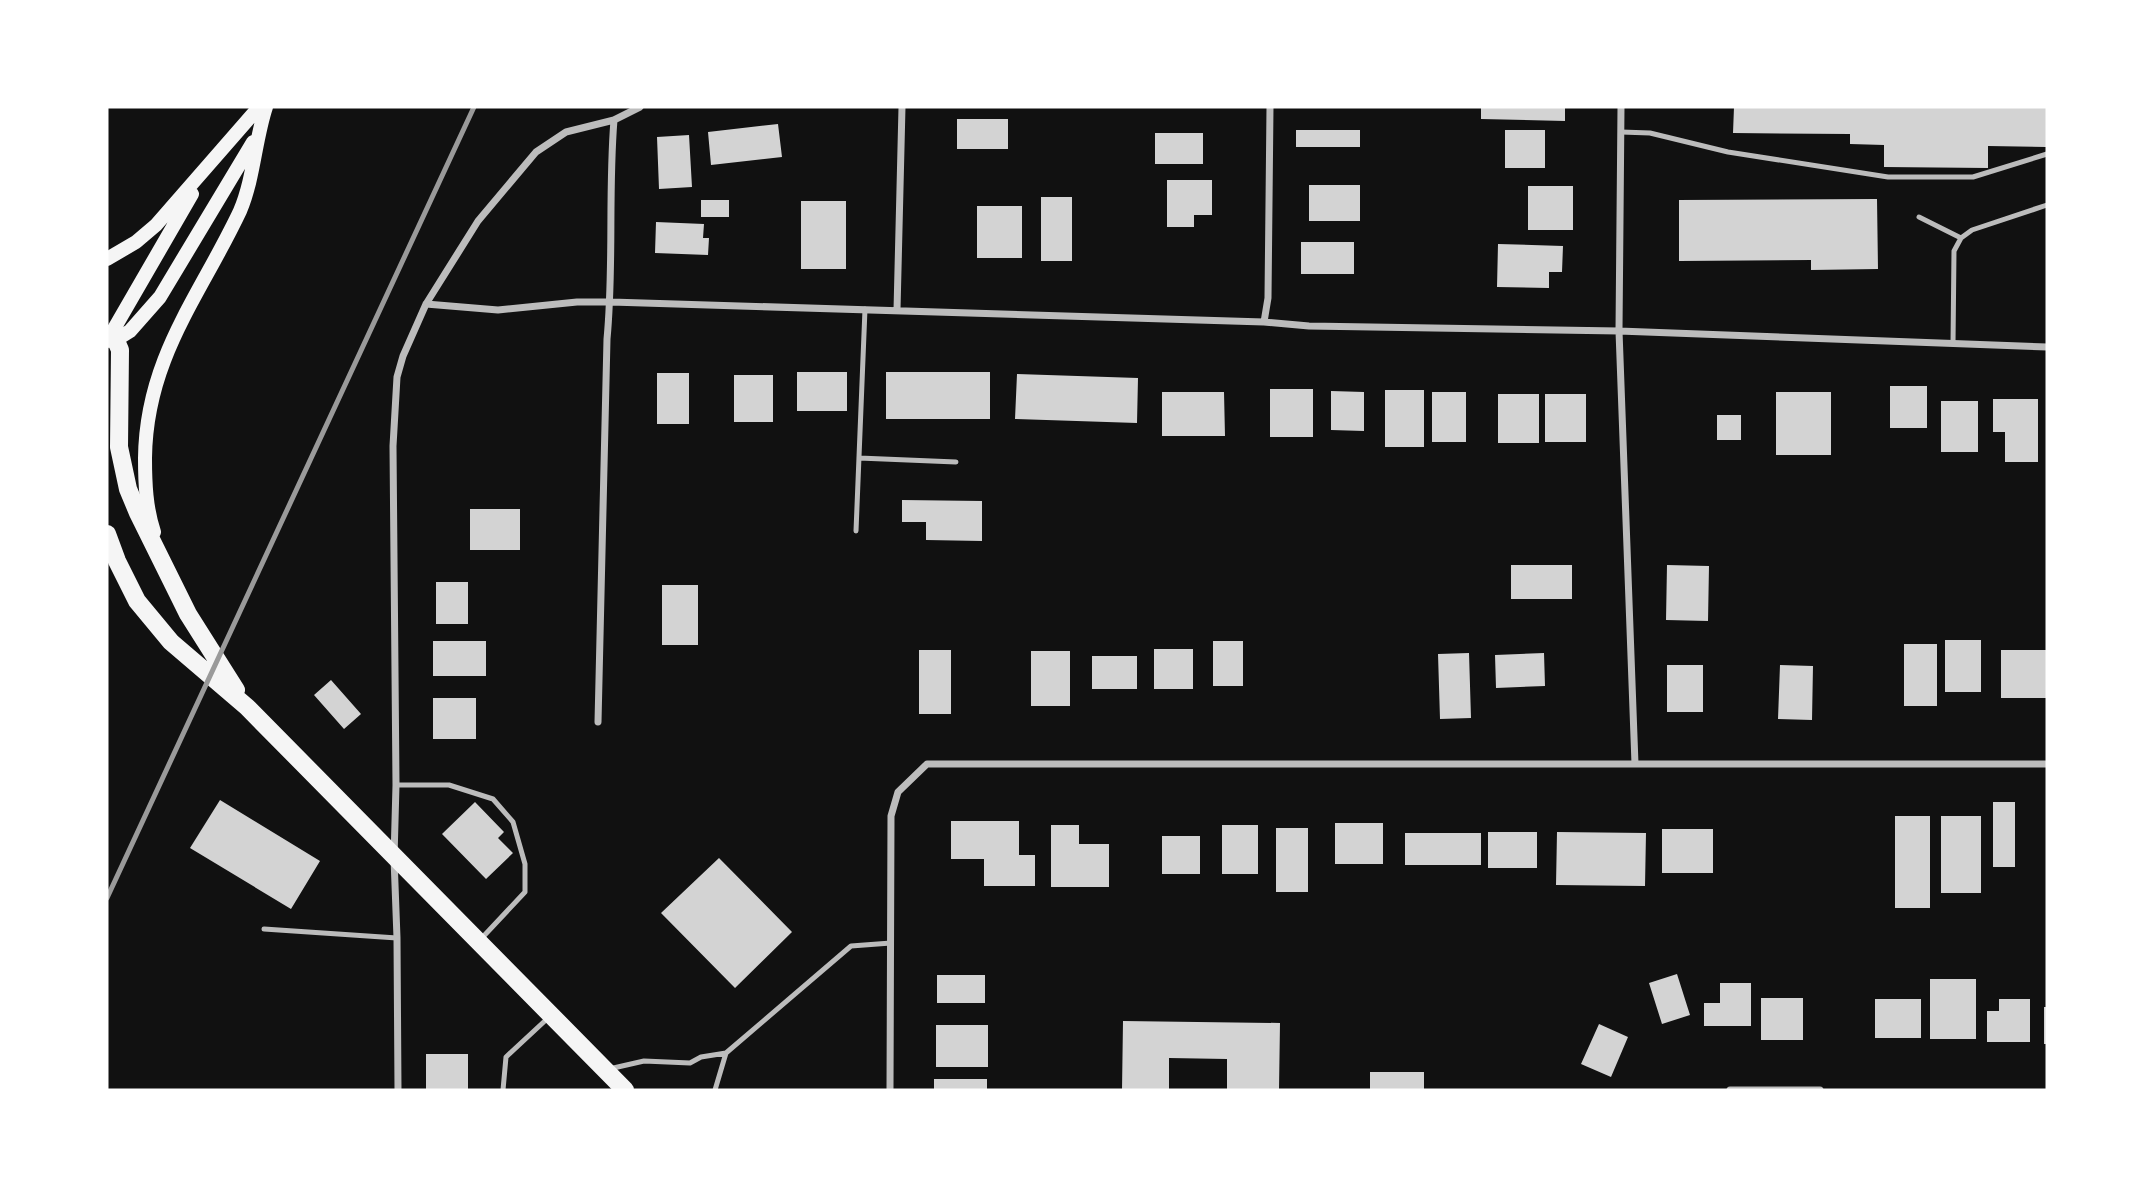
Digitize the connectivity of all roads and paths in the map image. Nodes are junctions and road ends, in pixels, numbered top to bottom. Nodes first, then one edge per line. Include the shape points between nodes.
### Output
1 (640, 107) edge
2 (902, 107) edge
3 (1270, 107) edge
4 (1621, 107) edge
5 (262, 111) edge
6 (614, 120) junction
7 (1621, 132) junction
8 (2047, 154) edge
9 (215, 155) junction
10 (2047, 205) edge
11 (1919, 217) dead end
12 (1961, 238) junction
13 (113, 256) edge
14 (611, 302) junction
15 (426, 304) junction
16 (865, 309) junction
17 (897, 310) junction
18 (1264, 322) junction
19 (1619, 331) junction
20 (109, 336) edge
21 (1953, 344) junction
22 (2047, 346) edge
23 (859, 458) junction
24 (956, 463) dead end
25 (856, 531) dead end
26 (107, 534) edge
27 (163, 560) junction
28 (247, 707) junction
29 (598, 723) dead end
30 (1635, 764) junction
31 (2047, 764) edge
32 (396, 785) junction
33 (394, 858) junction
34 (264, 929) dead end
35 (397, 938) junction
36 (478, 942) junction
37 (891, 943) junction
38 (550, 1015) junction
39 (726, 1053) junction
40 (603, 1070) junction
41 (398, 1090) edge
42 (503, 1090) edge
43 (625, 1090) edge
44 (715, 1090) edge
45 (890, 1090) edge
46 (1730, 1090) edge
47 (1820, 1090) edge

1 - 6 street
2 - 17 street
3 - 18 street
4 - 7 street
5 - 9 main road
5 - 20 main road via 250,149 160,297 130,331
5 - 27 main road via 244,201 169,345 154,390 145,442 147,507
6 - 14 street
6 - 15 street via 566,132 536,152 478,221
7 - 8 lane via 1650,133 1728,152 1888,177 1973,177
7 - 19 street
9 - 13 main road via 156,225
9 - 20 main road
10 - 12 lane via 1972,230
11 - 12 lane
12 - 21 lane via 1954,251
14 - 15 street via 498,310
14 - 16 street
14 - 29 street
15 - 32 street via 397,377 393,446
16 - 17 street
16 - 23 lane
17 - 18 street
18 - 19 street
19 - 21 street
19 - 30 street
20 - 27 main road via 118,342 121,359 118,426 122,469
21 - 22 street
23 - 24 lane
23 - 25 lane
26 - 28 main road via 125,580 153,622
27 - 28 main road via 188,614
28 - 33 main road
30 - 31 street
30 - 37 street via 927,764 898,792 891,817
32 - 33 street
32 - 36 lane via 449,785 493,799 513,822 525,864 526,892
33 - 35 street
33 - 36 main road
34 - 35 lane
35 - 41 street
36 - 38 main road
37 - 39 lane via 851,947
37 - 45 street
38 - 40 main road
38 - 42 lane via 506,1058
39 - 40 lane via 690,1063 644,1061
39 - 44 lane
40 - 43 main road
46 - 47 street

